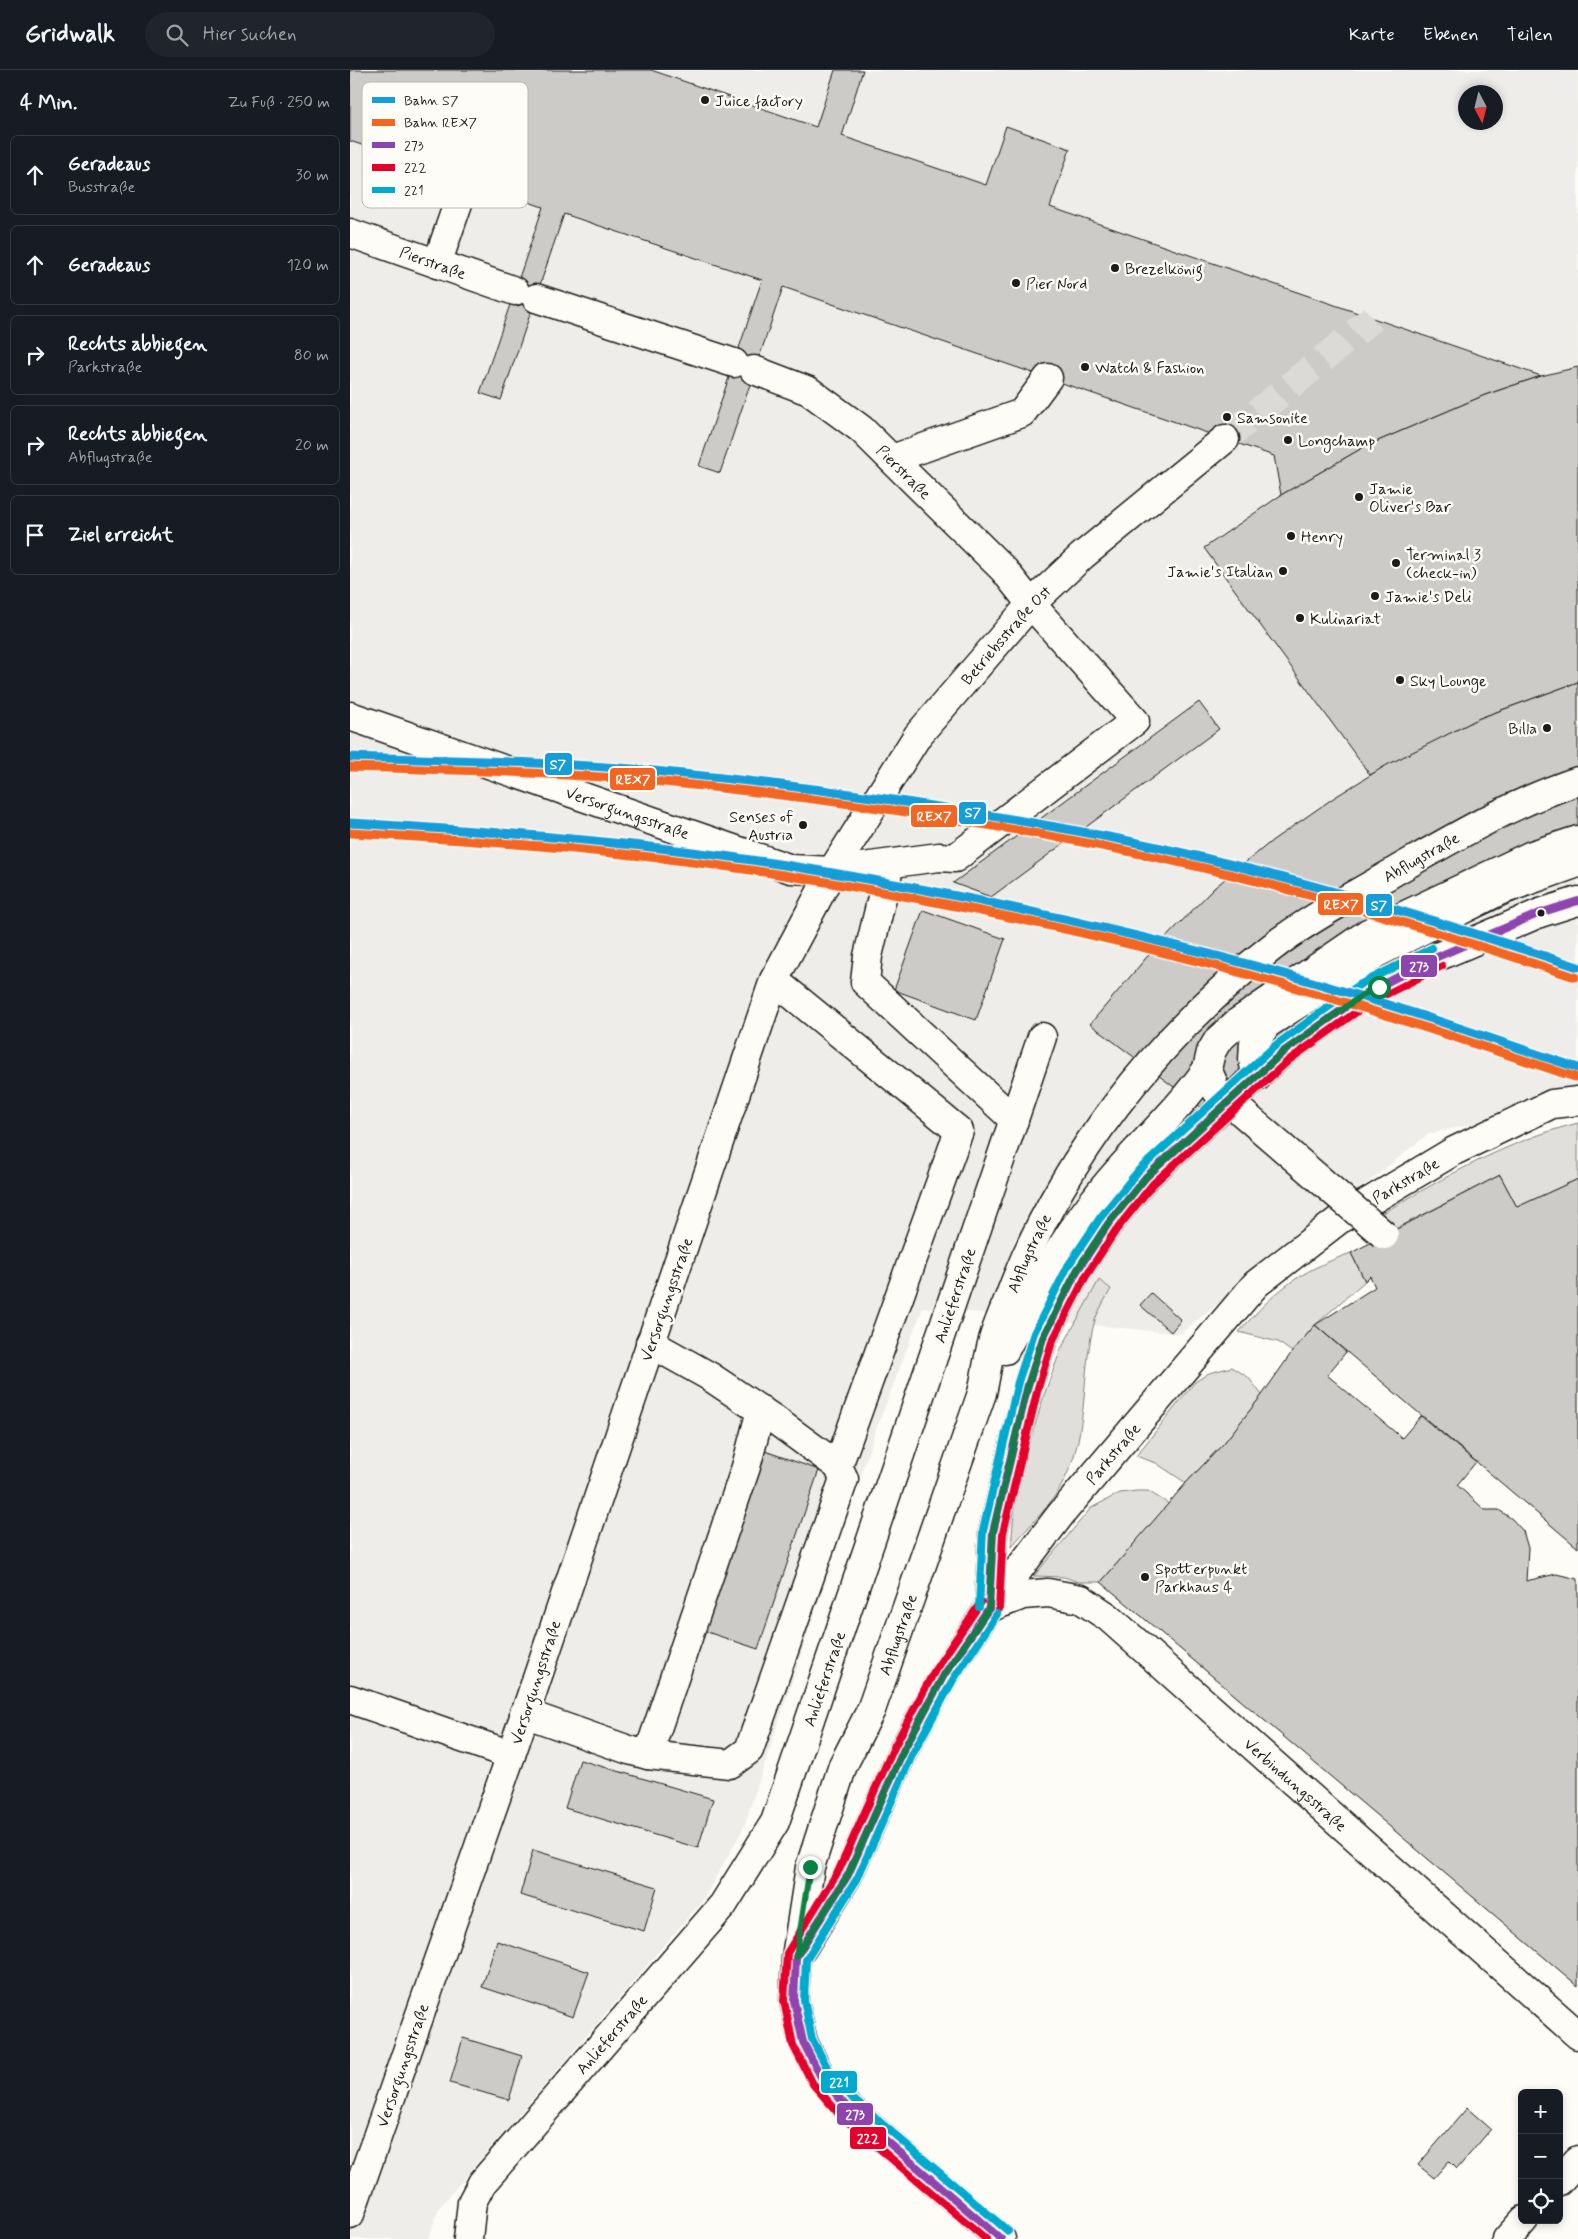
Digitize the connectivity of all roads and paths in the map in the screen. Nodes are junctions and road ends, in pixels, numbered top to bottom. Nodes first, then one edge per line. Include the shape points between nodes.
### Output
1 (456, 208) edge
2 (350, 233) edge
3 (437, 264) junction
4 (1048, 378) dead end
5 (1225, 439) tunnel mouth
6 (892, 459) junction
7 (1031, 604) junction
8 (350, 716) edge
9 (1578, 781) edge
10 (1578, 840) edge
11 (1578, 863) edge
12 (890, 864) junction
13 (832, 871) junction
14 (1578, 901) edge
15 (774, 980) junction
16 (1042, 1037) dead end
17 (1258, 1077) junction
18 (1212, 1080) junction
19 (1578, 1100) edge
20 (1014, 1120) junction
21 (1384, 1235) dead end
22 (650, 1343) junction
23 (982, 1393) junction
24 (761, 1410) junction
25 (838, 1466) junction
26 (1115, 1594) dead end
27 (1081, 1599) junction
28 (989, 1608) junction
29 (350, 1699) edge
30 (524, 1713) junction
31 (648, 1754) junction
32 (511, 1756) junction
33 (796, 1957) junction
34 (1578, 2035) edge
35 (1578, 2160) edge
36 (1561, 2179) edge
37 (350, 2214) edge
38 (1520, 2224) edge
39 (468, 2239) edge
40 (1001, 2239) edge
41 (1507, 2239) edge

1 - 3 street
2 - 3 street, Pierstraße
3 - 6 street, Pierstraße via 809,391 862,429
4 - 6 street via 1022,413
5 - 7 street, Betriebsstraße Ost via 1082,556
6 - 7 street, Pierstraße via 1004,570
7 - 12 street, Pierstraße via 1135,721 955,858
7 - 13 street, Betriebsstraße Ost via 918,735
8 - 13 street, Versorgungsstraße via 791,869
9 - 23 street, Abflugstraße via 1495,816 1344,901 1274,946 1229,982 1179,1030 1146,1067 1077,1160 1044,1218 1017,1274 993,1340
10 - 18 street via 1523,859 1368,933 1238,1022 1218,1040 1211,1052
11 - 17 street via 1499,891 1377,953 1267,1024 1254,1042 1253,1060
12 - 13 street
12 - 20 street via 865,982
13 - 15 street, Versorgungsstraße
14 - 17 street via 1540,913 1437,957 1364,994 1283,1052
15 - 22 street, Versorgungsstraße
15 - 25 street via 959,1131
16 - 20 street, Anlieferstraße
17 - 28 street via 1146,1177 1108,1224 1077,1270 1043,1338 1028,1385 993,1532
18 - 21 street, bridge
18 - 23 street via 1192,1091 1095,1198 1033,1295
19 - 28 street, Parkstraße via 1552,1104 1454,1151 1340,1219 1256,1284 1061,1514
20 - 39 street, Anlieferstraße via 775,1822 723,1905 482,2183 472,2202
22 - 24 street
22 - 30 street, Versorgungsstraße
23 - 33 street, Abflugstraße via 871,1710 843,1765 810,1867
24 - 25 street
24 - 31 street via 746,1467
25 - 31 street via 844,1479 750,1750 730,1764
26 - 27 street
27 - 28 street, Verbindungsstraße via 1048,1593 1023,1596
27 - 34 street, Verbindungsstraße via 1108,1617
28 - 33 street, Parkstraße via 944,1675 904,1749 848,1875
29 - 32 street
30 - 31 street
30 - 32 street, Versorgungsstraße
32 - 37 street, Versorgungsstraße
33 - 40 street, Abflugstraße via 794,2001 803,2042 821,2077 847,2107
35 - 36 street
38 - 41 street

